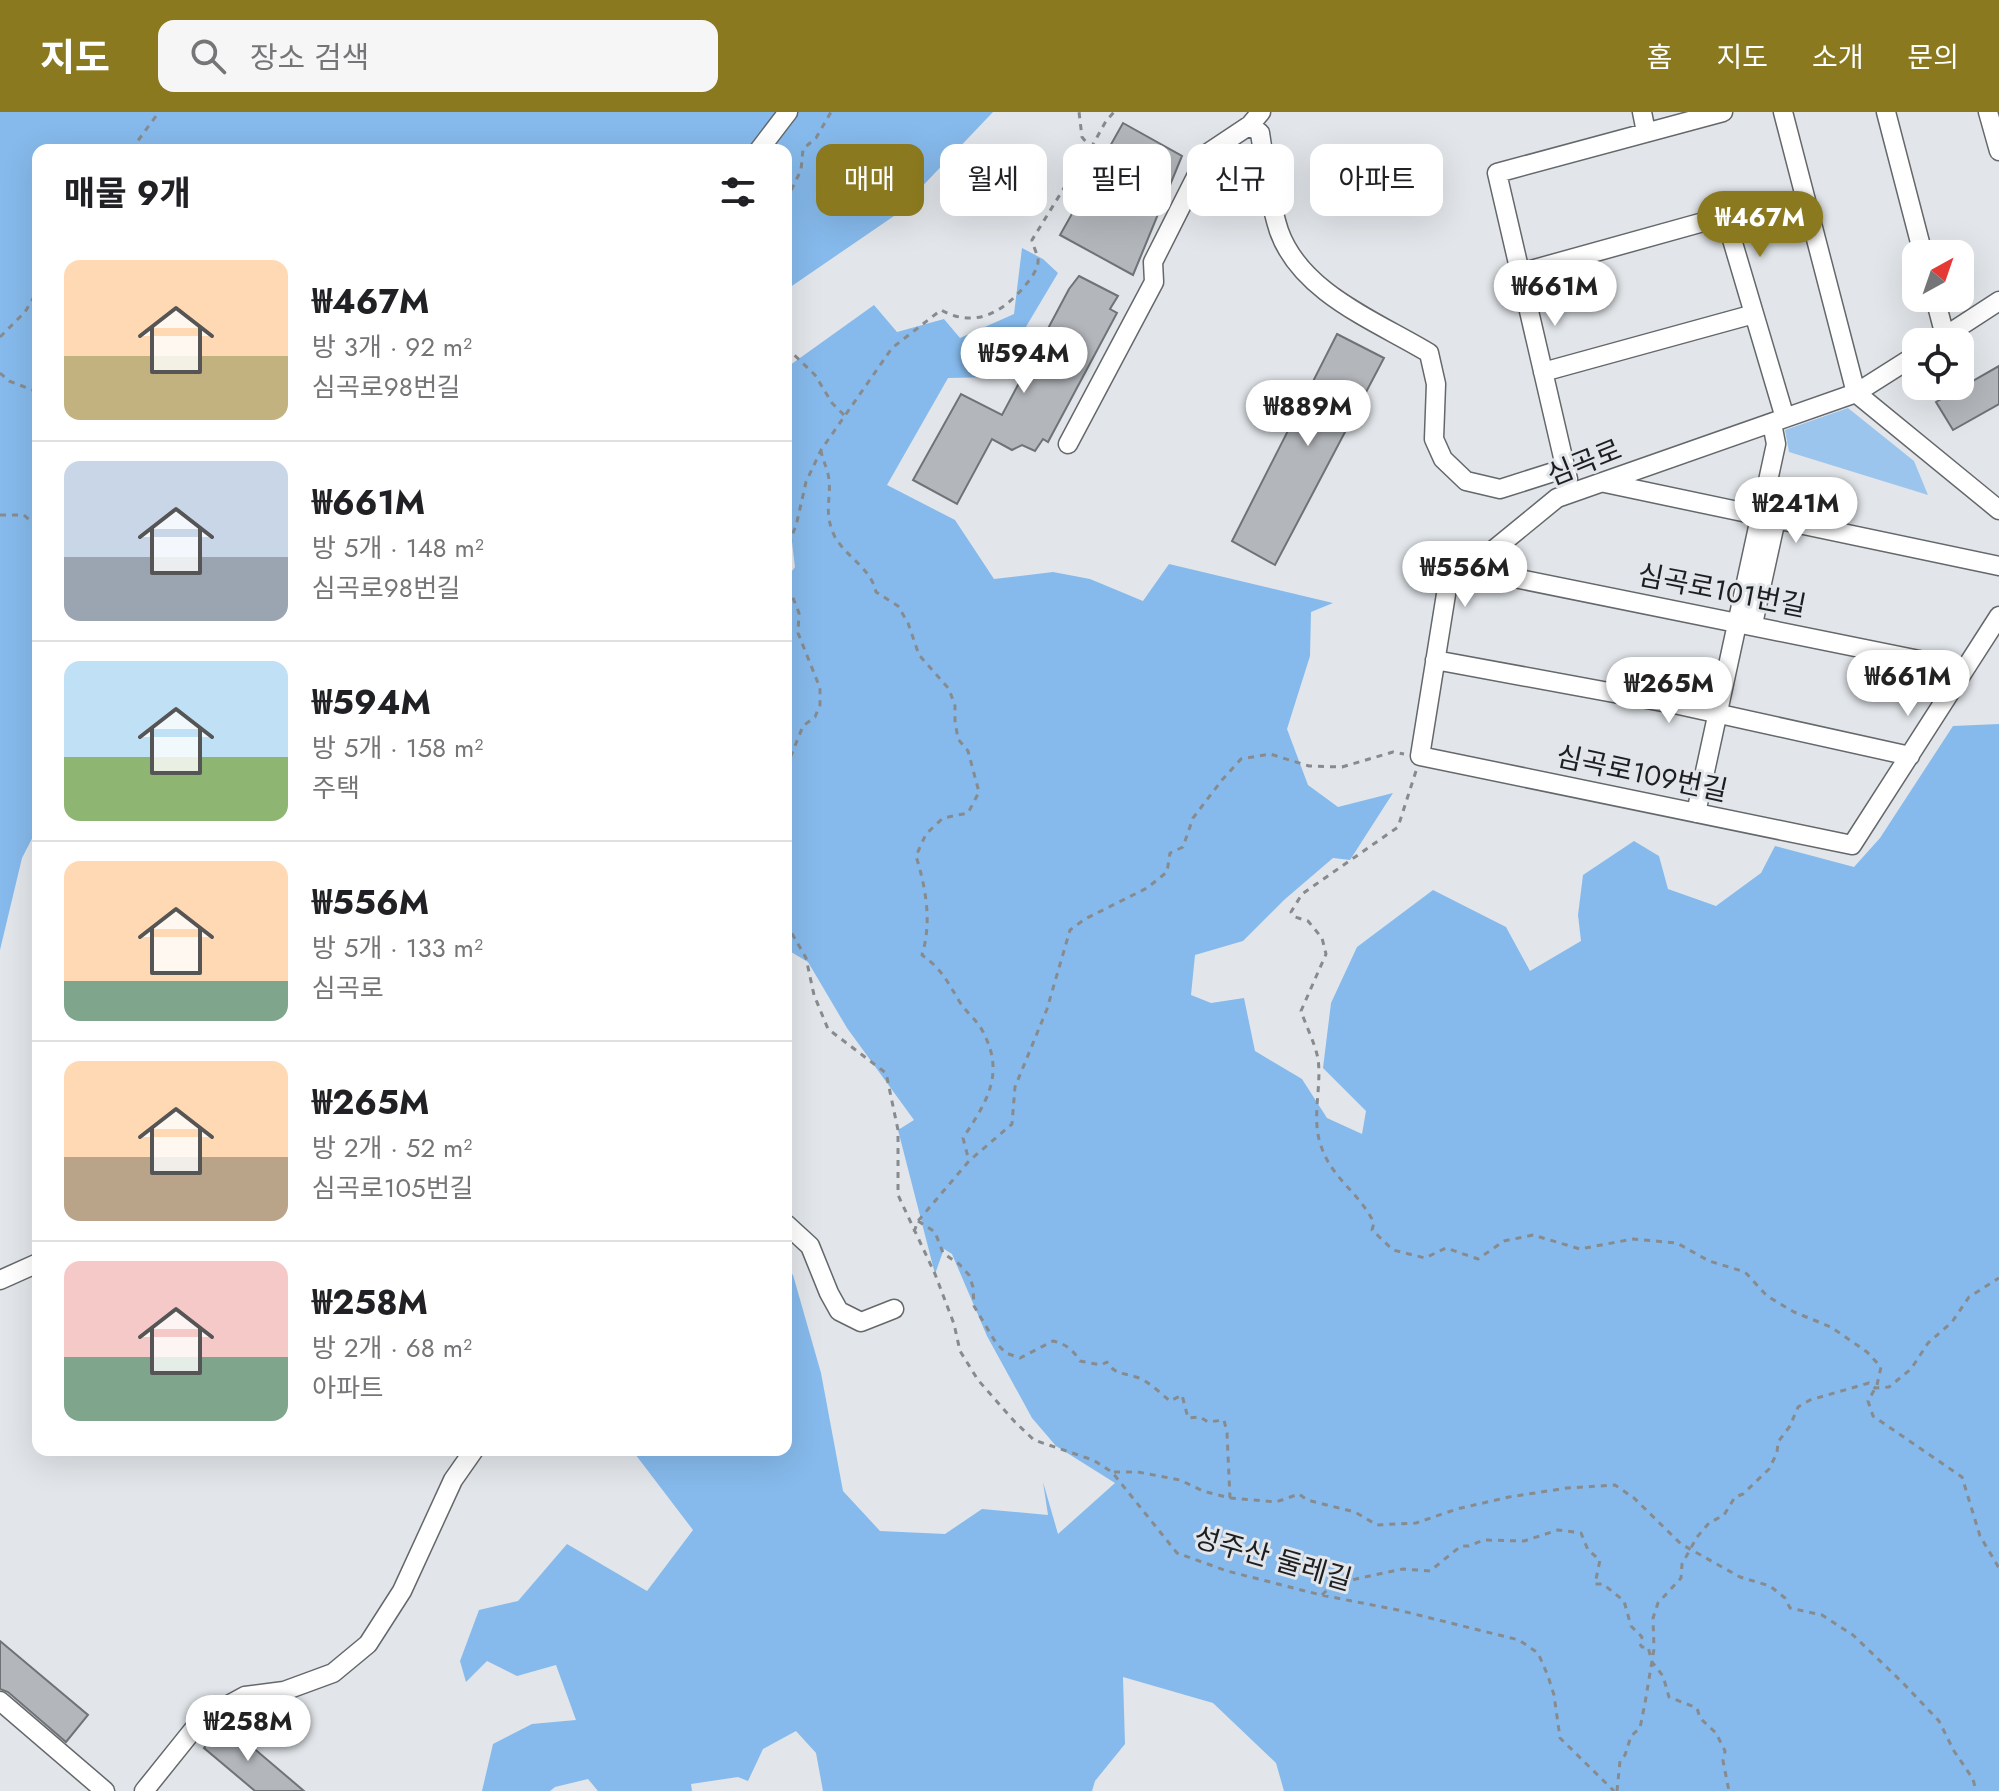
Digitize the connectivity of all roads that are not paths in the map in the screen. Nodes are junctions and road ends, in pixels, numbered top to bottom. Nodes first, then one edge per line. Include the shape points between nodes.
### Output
1 (788, 112) edge
2 (1642, 112) edge
3 (1723, 112) edge
4 (1783, 112) edge
5 (1886, 112) edge
6 (1988, 112) edge
7 (1256, 119) edge
8 (1646, 132) junction
9 (764, 144) edge
10 (1999, 151) edge
11 (1919, 240) edge
12 (1520, 273) junction
13 (1999, 301) edge
14 (1754, 314) junction
15 (1957, 328) edge
16 (1902, 364) edge
17 (1543, 372) junction
18 (1856, 393) junction
19 (1778, 420) junction
20 (1068, 444) dead end
21 (1566, 468) junction
22 (1603, 482) junction
23 (1572, 493) junction
24 (1999, 510) edge
25 (1768, 517) junction
26 (1999, 566) edge
27 (1470, 569) junction
28 (1999, 616) edge
29 (1745, 623) junction
30 (1435, 660) junction
31 (1958, 677) junction
32 (1717, 713) junction
33 (1420, 756) joint
34 (1910, 756) junction
35 (1696, 813) junction
36 (792, 1230) edge
37 (32, 1266) edge
38 (0, 1280) edge
39 (894, 1309) dead end
40 (470, 1456) edge
41 (0, 1701) edge
42 (105, 1791) edge
43 (144, 1791) edge

1 - 9 street
2 - 8 street
3 - 8 street
4 - 18 street
5 - 11 street
6 - 10 street
7 - 20 street via 1208,153 1153,262 1154,282
7 - 21 street via 1279,231 1292,258 1321,290 1429,353 1436,384 1434,439 1443,459 1466,481 1500,489
8 - 12 street via 1497,173
12 - 14 street via 1725,216
12 - 17 street
13 - 15 street
14 - 17 street
14 - 19 street
16 - 18 street, 심곡로
17 - 21 street
18 - 19 street, 심곡로
18 - 24 street
19 - 22 street, 심곡로
19 - 25 street
21 - 23 street
22 - 23 street, 심곡로
22 - 25 street
23 - 27 street, 심곡로 via 1557,498
25 - 26 street
25 - 29 street
27 - 29 street, 심곡로101번길
27 - 30 street, 심곡로 via 1447,588
28 - 31 street
29 - 31 street, 심곡로101번길 via 1939,664
29 - 32 street
30 - 32 street
30 - 33 street, 심곡로
31 - 34 street
32 - 34 street
32 - 35 street
33 - 35 street, 심곡로109번길
34 - 35 street, 심곡로109번길 via 1852,845
36 - 39 street via 810,1246 839,1311 861,1322
37 - 38 street
40 - 43 street via 453,1480 402,1591 368,1644 333,1673 284,1691 245,1696 201,1720
41 - 42 street

